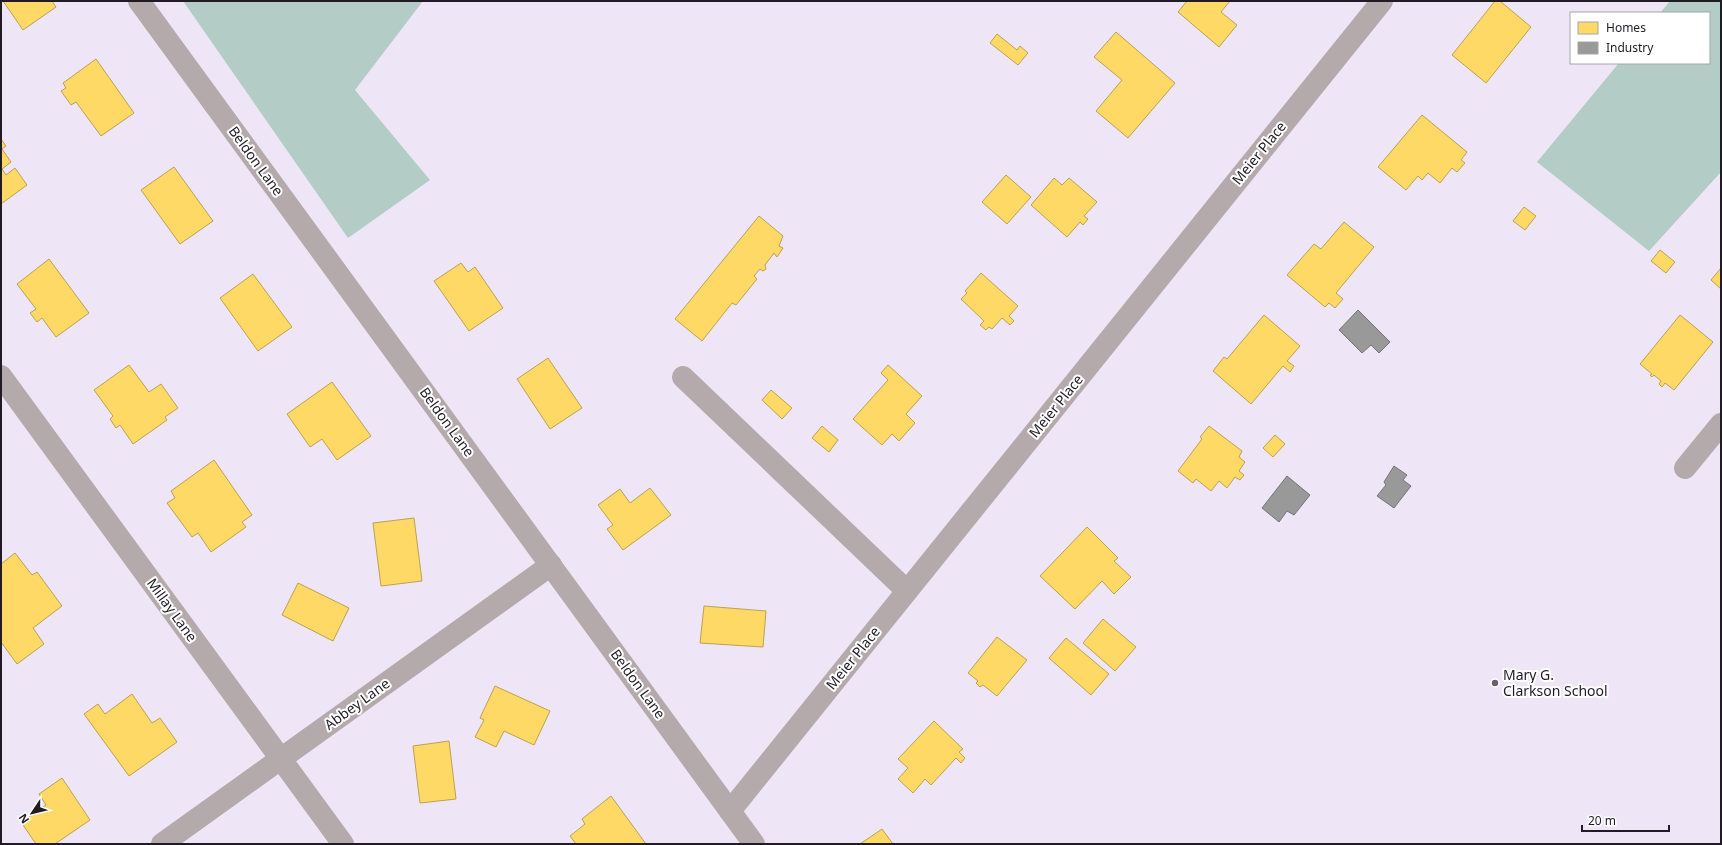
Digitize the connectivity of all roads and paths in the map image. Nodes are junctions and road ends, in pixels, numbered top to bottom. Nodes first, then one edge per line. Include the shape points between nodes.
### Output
1 (139, 1) edge
2 (1382, 1) edge
3 (1, 376) edge
4 (683, 377) dead end
5 (1721, 424) edge
6 (1685, 468) dead end
7 (551, 565) junction
8 (907, 590) junction
9 (280, 759) junction
10 (730, 810) junction
11 (162, 844) edge
12 (343, 844) edge
13 (754, 844) edge

1 - 7 street, Beldon Lane
2 - 8 street, Meier Place
3 - 9 street, Millay Lane
4 - 8 street
5 - 6 street
7 - 9 street, Abbey Lane
7 - 10 street, Beldon Lane
8 - 10 street, Meier Place
9 - 11 street, Abbey Lane
9 - 12 street, Millay Lane
10 - 13 street, Beldon Lane

